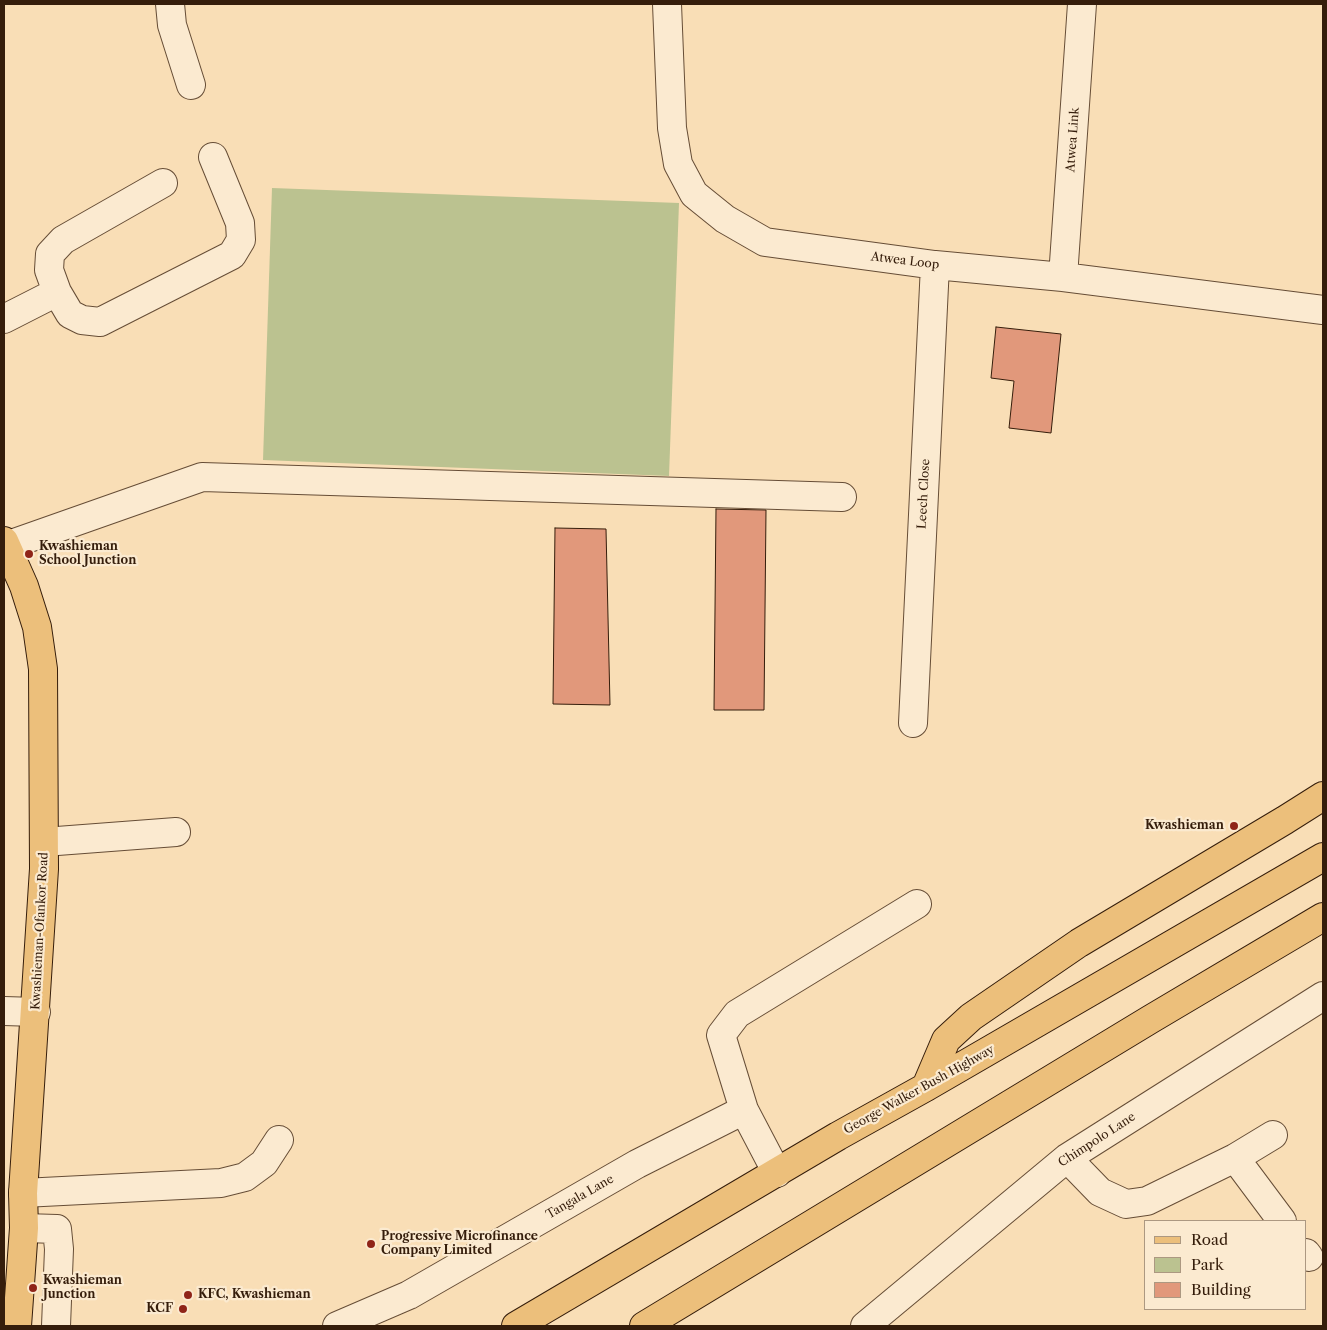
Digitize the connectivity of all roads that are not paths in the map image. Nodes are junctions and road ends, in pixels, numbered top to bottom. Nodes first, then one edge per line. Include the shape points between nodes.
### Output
1 (170, 4) edge
2 (667, 4) edge
3 (1082, 4) edge
4 (191, 85) dead end
5 (213, 157) dead end
6 (163, 183) dead end
7 (935, 265) junction
8 (1063, 277) junction
9 (57, 292) junction
10 (1323, 310) edge
11 (4, 319) edge
12 (842, 497) dead end
13 (5, 543) edge
14 (912, 723) dead end
15 (1323, 796) edge
16 (176, 832) dead end
17 (44, 842) junction
18 (1323, 857) edge
19 (917, 904) dead end
20 (1323, 917) edge
21 (1323, 996) edge
22 (4, 1011) edge
23 (36, 1012) junction
24 (926, 1087) junction
25 (744, 1110) junction
26 (1273, 1135) dead end
27 (279, 1140) dead end
28 (1067, 1158) junction
29 (1235, 1158) junction
30 (776, 1173) junction
31 (23, 1194) junction
32 (1281, 1220) edge
33 (24, 1228) junction
34 (11, 1298) edge
35 (17, 1326) edge
36 (56, 1326) edge
37 (337, 1326) edge
38 (516, 1326) edge
39 (644, 1326) edge
40 (865, 1326) edge

1 - 4 street via 172,25
2 - 7 street, Atwea Loop via 672,128 678,164 694,194 725,219 765,242
3 - 8 street, Atwea Link
5 - 9 street via 240,223 241,240 232,255 100,322 82,320 70,314
6 - 9 street via 64,240 50,254 49,270
7 - 8 street, Atwea Loop
7 - 14 street, Leech Close
8 - 10 street, Atwea Loop
9 - 11 street
12 - 13 street via 202,477
13 - 17 main road, Kwashieman-Ofankor Road via 37,627 43,669
15 - 24 main road via 1079,943 971,1017 946,1040
16 - 17 street
17 - 23 main road, Kwashieman-Ofankor Road
18 - 24 main road, George Walker Bush Highway
19 - 25 street via 737,1014 720,1035
20 - 39 main road
21 - 28 street, Chimpolo Lane
22 - 23 street
23 - 31 main road, Kwashieman-Ofankor Road
24 - 30 main road, George Walker Bush Highway
25 - 30 street
25 - 37 street, Tangala Lane via 637,1164 409,1295
26 - 29 street
27 - 31 street via 264,1163 245,1177 221,1184
28 - 29 street via 1100,1192 1126,1204 1147,1201
28 - 40 street, Chimpolo Lane
29 - 32 street
30 - 38 main road, George Walker Bush Highway
31 - 33 main road, Kwashieman-Ofankor Road
33 - 34 main road, Kwashieman-Ofankor Road
33 - 36 street via 57,1230
34 - 35 main road, Kwashieman-Ofankor Road

